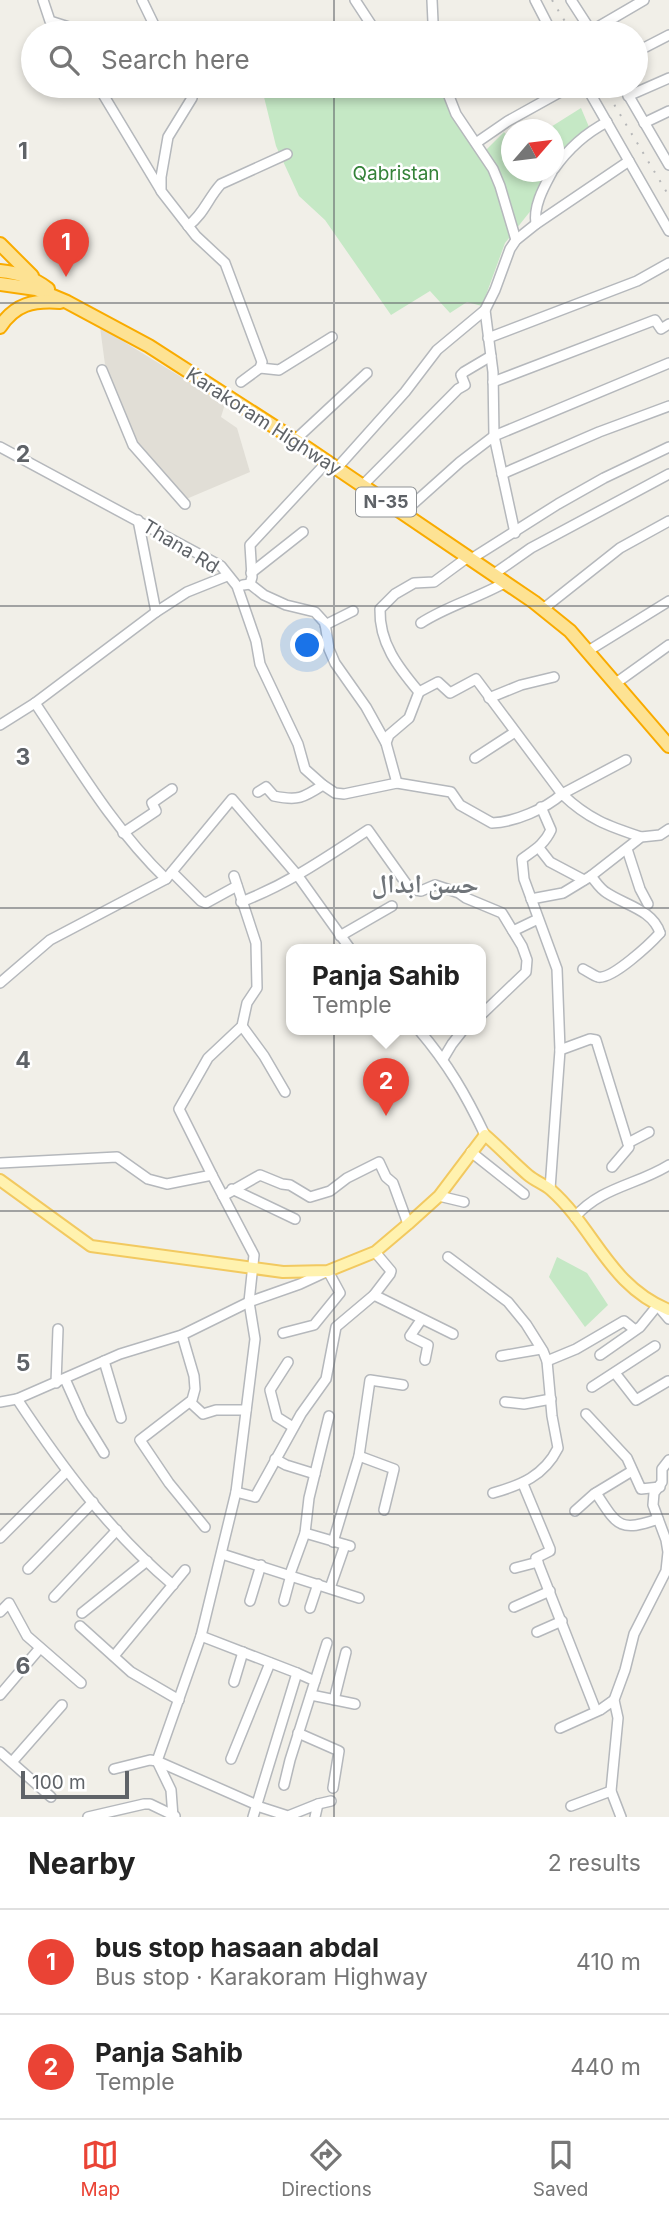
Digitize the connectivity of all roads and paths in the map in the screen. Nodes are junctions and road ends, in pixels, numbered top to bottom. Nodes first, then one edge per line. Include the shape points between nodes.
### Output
1 (43, 0) edge
2 (142, 0) edge
3 (355, 0) edge
4 (432, 0) edge
5 (535, 0) edge
6 (570, 0) edge
7 (644, 0) edge
8 (52, 21) edge
9 (152, 21) edge
10 (369, 21) edge
11 (433, 21) edge
12 (546, 21) edge
13 (584, 21) edge
14 (609, 21) edge
15 (669, 35) edge
16 (648, 46) edge
17 (669, 78) edge
18 (648, 87) edge
19 (105, 98) edge
20 (192, 98) edge
21 (450, 98) edge
22 (549, 98) edge
23 (593, 98) edge
24 (629, 98) edge
25 (669, 111) edge
26 (607, 122) junction
27 (644, 123) junction
28 (476, 143) junction
29 (287, 154) dead end
30 (564, 156) edge
31 (629, 161) junction
32 (669, 165) edge
33 (547, 182) edge
34 (161, 191) junction
35 (536, 224) junction
36 (188, 226) junction
37 (669, 231) edge
38 (516, 240) junction
39 (0, 244) edge
40 (669, 263) edge
41 (0, 271) edge
42 (34, 279) junction
43 (0, 284) edge
44 (67, 302) junction
45 (485, 310) junction
46 (669, 324) edge
47 (0, 327) edge
48 (332, 337) dead end
49 (488, 338) junction
50 (491, 356) junction
51 (669, 363) edge
52 (260, 368) junction
53 (102, 370) dead end
54 (367, 373) dead end
55 (240, 382) dead end
56 (493, 382) junction
57 (669, 406) edge
58 (494, 436) junction
59 (295, 440) junction
60 (0, 447) edge
61 (669, 447) edge
62 (332, 465) junction
63 (502, 474) junction
64 (669, 474) edge
65 (362, 485) junction
66 (185, 504) dead end
67 (403, 513) junction
68 (138, 520) junction
69 (669, 521) edge
70 (303, 532) dead end
71 (515, 533) junction
72 (469, 558) junction
73 (251, 573) junction
74 (227, 576) junction
75 (500, 578) junction
76 (250, 584) junction
77 (237, 586) junction
78 (669, 601) edge
79 (543, 609) junction
80 (353, 611) dead end
81 (156, 612) junction
82 (421, 623) dead end
83 (325, 625) junction
84 (669, 645) edge
85 (588, 651) junction
86 (554, 677) dead end
87 (616, 682) junction
88 (419, 692) junction
89 (489, 698) junction
90 (35, 704) junction
91 (0, 725) edge
92 (514, 732) junction
93 (667, 740) edge
94 (386, 743) junction
95 (475, 758) dead end
96 (626, 760) dead end
97 (397, 783) junction
98 (323, 785) junction
99 (172, 789) dead end
100 (258, 792) dead end
101 (562, 794) junction
102 (541, 807) junction
103 (669, 829) edge
104 (123, 833) junction
105 (641, 837) junction
106 (664, 837) edge
107 (539, 848) junction
108 (627, 849) junction
109 (169, 876) junction
110 (298, 876) junction
111 (588, 878) junction
112 (531, 899) junction
113 (241, 902) junction
114 (648, 904) dead end
115 (392, 906) dead end
116 (538, 919) junction
117 (513, 931) junction
118 (665, 934) edge
119 (340, 936) junction
120 (346, 944) edge
121 (583, 969) dead end
122 (0, 983) edge
123 (486, 1011) edge
124 (242, 1026) junction
125 (423, 1035) edge
126 (459, 1035) edge
127 (560, 1050) junction
128 (443, 1059) junction
129 (285, 1092) dead end
130 (649, 1132) dead end
131 (485, 1135) junction
132 (628, 1143) junction
133 (471, 1152) junction
134 (0, 1163) edge
135 (669, 1166) edge
136 (612, 1167) dead end
137 (212, 1175) junction
138 (0, 1180) edge
139 (232, 1189) junction
140 (550, 1189) junction
141 (524, 1194) dead end
142 (223, 1196) junction
143 (439, 1196) junction
144 (464, 1202) dead end
145 (575, 1217) junction
146 (295, 1219) dead end
147 (408, 1223) junction
148 (375, 1252) junction
149 (447, 1257) dead end
150 (253, 1269) junction
151 (328, 1271) junction
152 (374, 1295) junction
153 (249, 1302) junction
154 (661, 1307) edge
155 (669, 1319) edge
156 (421, 1320) junction
157 (58, 1329) dead end
158 (635, 1330) junction
159 (283, 1333) dead end
160 (453, 1334) dead end
161 (182, 1335) junction
162 (655, 1346) dead end
163 (541, 1349) junction
164 (600, 1355) dead end
165 (501, 1356) dead end
166 (425, 1360) dead end
167 (104, 1361) junction
168 (547, 1361) junction
169 (288, 1362) dead end
170 (615, 1373) junction
171 (669, 1378) edge
172 (61, 1380) junction
173 (403, 1385) dead end
174 (592, 1387) dead end
175 (669, 1387) edge
176 (17, 1399) junction
177 (551, 1399) junction
178 (0, 1402) edge
179 (190, 1402) junction
180 (505, 1402) dead end
181 (246, 1410) junction
182 (586, 1414) dead end
183 (329, 1416) dead end
184 (121, 1418) dead end
185 (293, 1427) junction
186 (104, 1453) dead end
187 (359, 1456) junction
188 (275, 1459) junction
189 (669, 1460) edge
190 (632, 1471) junction
191 (66, 1472) junction
192 (315, 1474) junction
193 (523, 1484) junction
194 (660, 1487) junction
195 (236, 1492) junction
196 (493, 1493) dead end
197 (596, 1493) junction
198 (93, 1502) junction
199 (384, 1510) dead end
200 (575, 1511) dead end
201 (658, 1519) junction
202 (205, 1527) dead end
203 (117, 1530) junction
204 (305, 1533) junction
205 (0, 1538) edge
206 (334, 1542) junction
207 (222, 1554) junction
208 (147, 1561) junction
209 (538, 1562) junction
210 (261, 1565) junction
211 (515, 1567) dead end
212 (28, 1569) dead end
213 (185, 1570) dead end
214 (291, 1575) junction
215 (318, 1584) junction
216 (173, 1585) junction
217 (330, 1588) junction
218 (550, 1591) junction
219 (54, 1597) dead end
220 (359, 1598) dead end
221 (250, 1601) dead end
222 (284, 1601) dead end
223 (514, 1607) dead end
224 (310, 1608) dead end
225 (0, 1612) edge
226 (82, 1613) dead end
227 (562, 1621) junction
228 (80, 1626) dead end
229 (537, 1632) dead end
230 (201, 1636) junction
231 (327, 1643) dead end
232 (40, 1648) junction
233 (346, 1651) dead end
234 (243, 1652) junction
235 (114, 1656) junction
236 (270, 1663) junction
237 (297, 1673) junction
238 (315, 1681) junction
239 (233, 1682) dead end
240 (81, 1683) dead end
241 (0, 1695) edge
242 (311, 1695) junction
243 (179, 1700) junction
244 (334, 1700) junction
245 (614, 1700) junction
246 (355, 1704) dead end
247 (62, 1705) dead end
248 (596, 1711) junction
249 (560, 1728) dead end
250 (298, 1733) junction
251 (0, 1752) edge
252 (232, 1759) dead end
253 (157, 1761) junction
254 (12, 1762) junction
255 (114, 1769) dead end
256 (284, 1785) dead end
257 (333, 1788) dead end
258 (611, 1791) junction
259 (51, 1797) dead end
260 (331, 1801) dead end
261 (318, 1804) junction
262 (257, 1805) junction
263 (571, 1806) dead end
264 (175, 1816) edge
265 (619, 1816) edge
266 (88, 1817) edge
267 (253, 1817) edge
268 (315, 1817) edge

1 - 8 street
2 - 9 street
3 - 10 street
4 - 11 street
5 - 12 street
6 - 13 street
7 - 14 street
15 - 16 street
17 - 18 street
19 - 34 street
20 - 34 street via 169,137
21 - 28 street
22 - 28 street
23 - 26 street
24 - 27 street
25 - 27 street
26 - 30 street
26 - 31 street
27 - 32 street
28 - 38 street via 493,169
29 - 36 street via 221,184 200,218
31 - 35 street
31 - 37 street
33 - 35 street via 534,216
34 - 36 street
35 - 38 street
36 - 52 street via 225,263 262,362
38 - 45 street
39 - 42 highway
40 - 49 street via 636,281
41 - 42 highway, Karakoram Highway / N-35
42 - 44 highway, Karakoram Highway / N-35
43 - 44 highway, Karakoram Highway / N-35 via 36,289
44 - 47 highway via 27,304 9,314
44 - 59 highway, Karakoram Highway / N-35 via 149,346
45 - 49 street
45 - 62 street via 437,350 405,392
46 - 56 street via 661,328 655,320
48 - 52 street via 279,370
49 - 50 street
50 - 56 street
50 - 65 street via 461,375 466,385
51 - 58 street
52 - 55 street
53 - 66 street via 133,445
54 - 59 street
56 - 58 street
57 - 63 street
58 - 63 street
58 - 67 street
59 - 62 highway, Karakoram Highway / N-35
60 - 68 street, Thana Rd
61 - 71 street via 570,497
62 - 65 highway, Karakoram Highway / N-35
62 - 73 street via 250,545
63 - 71 street
64 - 75 street via 531,548
65 - 67 highway, Karakoram Highway / N-35
67 - 72 highway, Karakoram Highway / N-35
68 - 74 street, Thana Rd via 220,566
68 - 81 street
69 - 79 street via 620,548
70 - 73 street
71 - 72 street
72 - 75 highway, Karakoram Highway / N-35
72 - 88 street via 434,582 414,583 380,609 388,648
73 - 76 street
74 - 77 street, Thana Rd
74 - 81 street via 187,592
75 - 79 highway, Karakoram Highway / N-35
75 - 82 street via 484,594
76 - 77 street
76 - 83 street via 286,605 315,612
77 - 98 street, Thana Rd via 260,664 305,769
78 - 85 street
79 - 85 highway, Karakoram Highway / N-35
80 - 83 street
81 - 90 street
83 - 94 street via 335,663
84 - 87 street
85 - 87 highway, Karakoram Highway / N-35
86 - 89 street
87 - 93 highway, Karakoram Highway / N-35
88 - 89 street via 438,682 450,693 476,680
88 - 94 street via 409,718
89 - 92 street
90 - 91 street
90 - 104 street
92 - 95 street
92 - 101 street
94 - 97 street
96 - 101 street
97 - 98 street via 344,794
97 - 102 street via 451,792 460,805 492,823
98 - 100 street via 296,799 274,796 266,787
99 - 104 street via 152,803 156,811
101 - 102 street
101 - 105 street via 595,821
102 - 107 street via 551,830
103 - 106 street
104 - 109 street via 139,853
105 - 106 street
105 - 108 street
107 - 111 street via 550,862
107 - 112 street via 522,859
108 - 111 street
108 - 114 street
109 - 110 street via 232,799
109 - 113 street via 206,903 235,881
109 - 122 street via 50,940
110 - 113 street
110 - 117 street via 368,830 410,889 421,891 435,884 459,892 502,913
110 - 119 street
111 - 112 street via 563,892
111 - 118 street via 638,909
112 - 116 street
113 - 124 street via 256,943 257,988 247,1003
115 - 119 street
116 - 117 street
116 - 127 street via 557,969
117 - 123 street via 527,960 526,972
118 - 121 street via 607,976
119 - 120 street
124 - 129 street
124 - 137 street via 208,1058 178,1110
125 - 128 street
126 - 128 street
127 - 132 street via 596,1040
127 - 140 street
128 - 131 street via 466,1093
130 - 132 street
131 - 133 main road
131 - 140 main road via 530,1177
132 - 136 street via 629,1149
133 - 141 street
133 - 143 main road
134 - 137 street via 117,1157 148,1179 167,1184
135 - 145 street via 588,1202
137 - 142 street
138 - 150 main road via 91,1246
139 - 142 street
139 - 146 street
139 - 147 street via 260,1175 315,1197 379,1162 393,1183
140 - 145 main road
142 - 150 street via 254,1255
143 - 144 street
143 - 147 main road
145 - 154 main road via 625,1282
147 - 148 main road
148 - 151 main road
148 - 152 street via 391,1271
149 - 163 street via 508,1302
150 - 151 main road
150 - 153 street
151 - 153 street
151 - 159 street via 340,1293 314,1325
152 - 156 street
152 - 185 street via 336,1327 327,1379
153 - 161 street
153 - 181 street via 255,1339
154 - 155 street
154 - 158 street
156 - 160 street
156 - 166 street via 410,1336 428,1345
157 - 172 street
158 - 164 street
158 - 168 street via 624,1321
161 - 167 street
161 - 179 street via 194,1376
162 - 170 street
163 - 165 street
163 - 168 street
167 - 172 street
167 - 184 street
168 - 177 street
169 - 185 street via 270,1391 277,1417
170 - 171 street via 636,1400
170 - 174 street
171 - 175 street
172 - 176 street
172 - 186 street
173 - 187 street via 370,1380
176 - 178 street
176 - 191 street
177 - 180 street
177 - 193 street via 558,1448
179 - 181 street via 202,1414
179 - 202 street via 140,1440
181 - 195 street
182 - 190 street via 622,1451
183 - 192 street
185 - 188 street
187 - 199 street via 394,1469
187 - 206 street
188 - 192 street
188 - 195 street via 255,1497
189 - 194 street via 662,1469
190 - 194 street via 641,1489
190 - 197 street
191 - 198 street
191 - 205 street
192 - 204 street
193 - 196 street
193 - 209 street via 550,1549 537,1556
194 - 201 street via 653,1505
195 - 207 street
197 - 200 street
197 - 201 street via 619,1523 635,1527
198 - 203 street
198 - 212 street
201 - 245 street via 668,1552 666,1571 634,1634
203 - 208 street
203 - 219 street
204 - 206 street
204 - 214 street
206 - 217 street via 348,1546
207 - 210 street
207 - 230 street
208 - 216 street
208 - 226 street
209 - 211 street
209 - 218 street
210 - 214 street
210 - 221 street
213 - 216 street
214 - 215 street
214 - 222 street
215 - 217 street
215 - 224 street
216 - 235 street
217 - 220 street
218 - 223 street
218 - 227 street
225 - 232 street via 9,1602 27,1636
227 - 229 street
227 - 248 street
228 - 235 street
230 - 234 street
230 - 243 street
231 - 238 street
232 - 240 street
232 - 241 street
233 - 244 street
234 - 236 street
234 - 239 street
235 - 243 street via 150,1685
236 - 237 street
236 - 252 street
237 - 238 street
237 - 262 street
238 - 242 street
242 - 244 street
242 - 250 street
243 - 253 street
244 - 246 street
245 - 248 street
245 - 258 street via 618,1718
247 - 254 street
248 - 249 street
250 - 256 street
250 - 257 street via 339,1751
251 - 254 street
253 - 255 street
253 - 262 street
253 - 264 street via 171,1790
254 - 259 street
258 - 263 street
258 - 265 street
260 - 261 street
261 - 262 street via 288,1816
261 - 268 street
262 - 267 street
264 - 266 street via 144,1804

